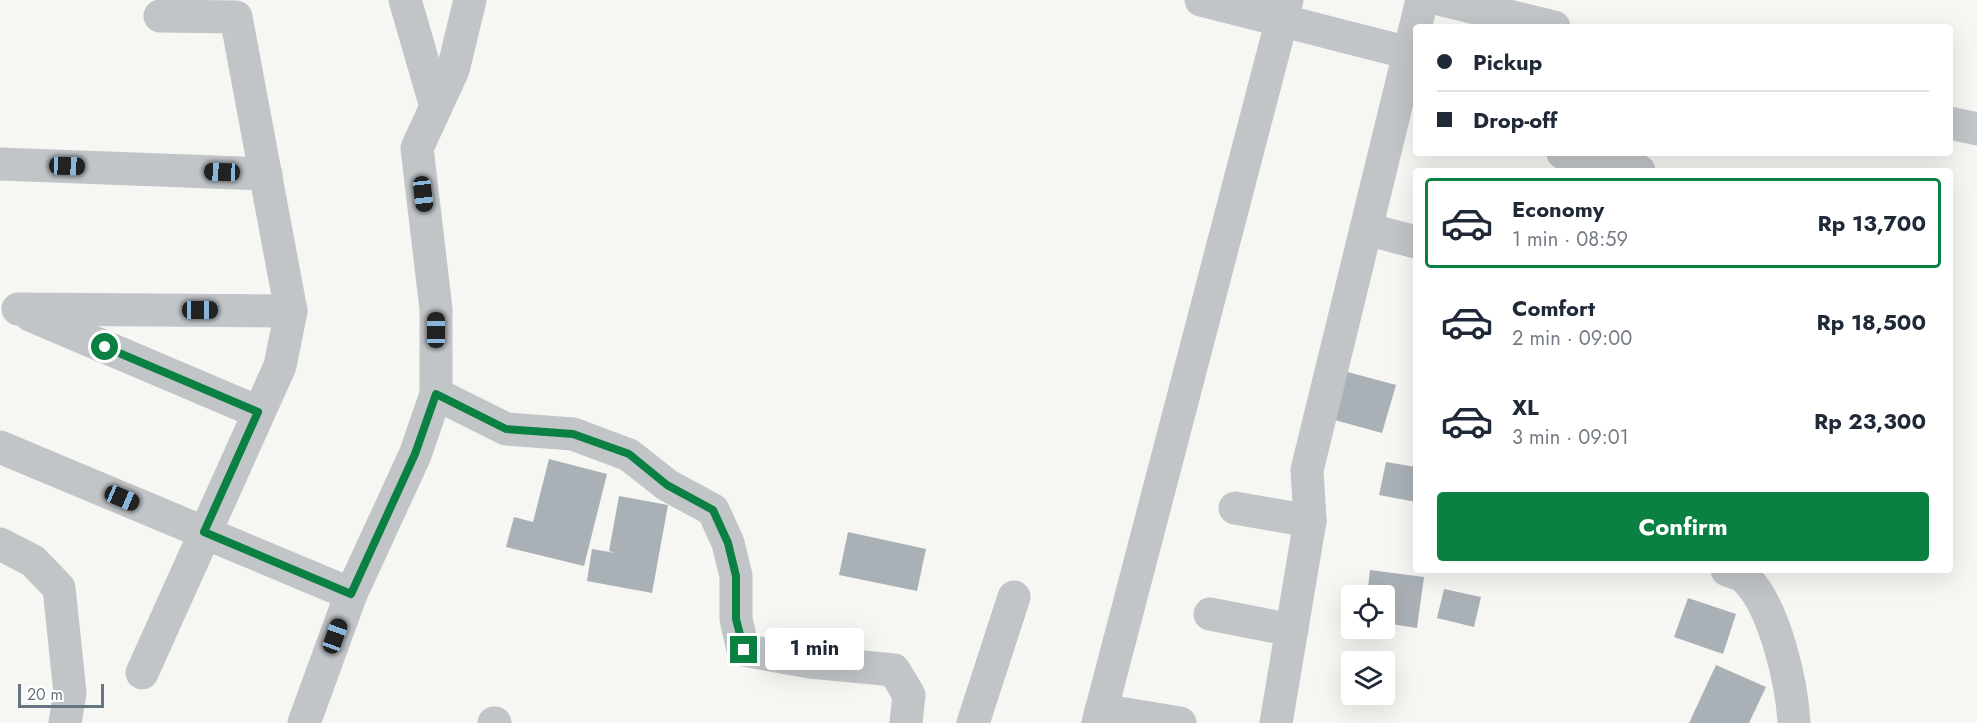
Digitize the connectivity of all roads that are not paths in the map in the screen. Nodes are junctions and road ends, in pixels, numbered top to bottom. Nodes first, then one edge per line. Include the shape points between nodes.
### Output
1 (405, 0) edge
2 (470, 0) edge
3 (1201, 0) edge
4 (1422, 0) edge
5 (1443, 0) edge
6 (1284, 10) edge
7 (160, 16) dead end
8 (1416, 24) edge
9 (1542, 24) edge
10 (1413, 37) edge
11 (1409, 53) junction
12 (436, 107) junction
13 (1405, 116) edge
14 (1953, 124) edge
15 (1977, 129) edge
16 (1576, 156) edge
17 (0, 164) edge
18 (1626, 168) edge
19 (266, 174) junction
20 (1366, 229) junction
21 (1413, 241) edge
22 (291, 311) junction
23 (436, 394) junction
24 (258, 412) junction
25 (0, 447) edge
26 (1235, 508) dead end
27 (1310, 521) junction
28 (204, 532) junction
29 (0, 544) edge
30 (1740, 573) edge
31 (351, 594) junction
32 (1014, 597) dead end
33 (1210, 614) dead end
34 (1292, 630) junction
35 (142, 673) dead end
36 (1100, 717) edge
37 (65, 723) edge
38 (304, 723) edge
39 (906, 723) edge
40 (973, 723) edge
41 (1180, 723) edge
42 (1276, 723) edge
43 (1794, 723) edge

1 - 12 street
2 - 12 street via 453,70
3 - 6 street
4 - 8 street
5 - 9 street
6 - 11 street
6 - 36 street
7 - 19 street via 236,17
10 - 11 street
11 - 13 street
12 - 23 street via 417,148 436,309
13 - 20 street
14 - 15 street
16 - 18 street
17 - 19 street
19 - 22 street
20 - 21 street
20 - 27 street via 1307,470
22 - 24 street via 280,366
22 - 24 street via 18,309
23 - 31 street via 415,454
23 - 39 street via 506,429 573,434 629,454 667,485 713,510 728,543 736,576 736,619 744,650 810,662 894,670 909,695
24 - 28 street
25 - 28 street
26 - 27 street
27 - 34 street
28 - 31 street
28 - 35 street
29 - 37 street via 33,561 59,588 70,693
30 - 43 street via 1762,601 1778,644
31 - 38 street
32 - 40 street
33 - 34 street
34 - 42 street
36 - 41 street

